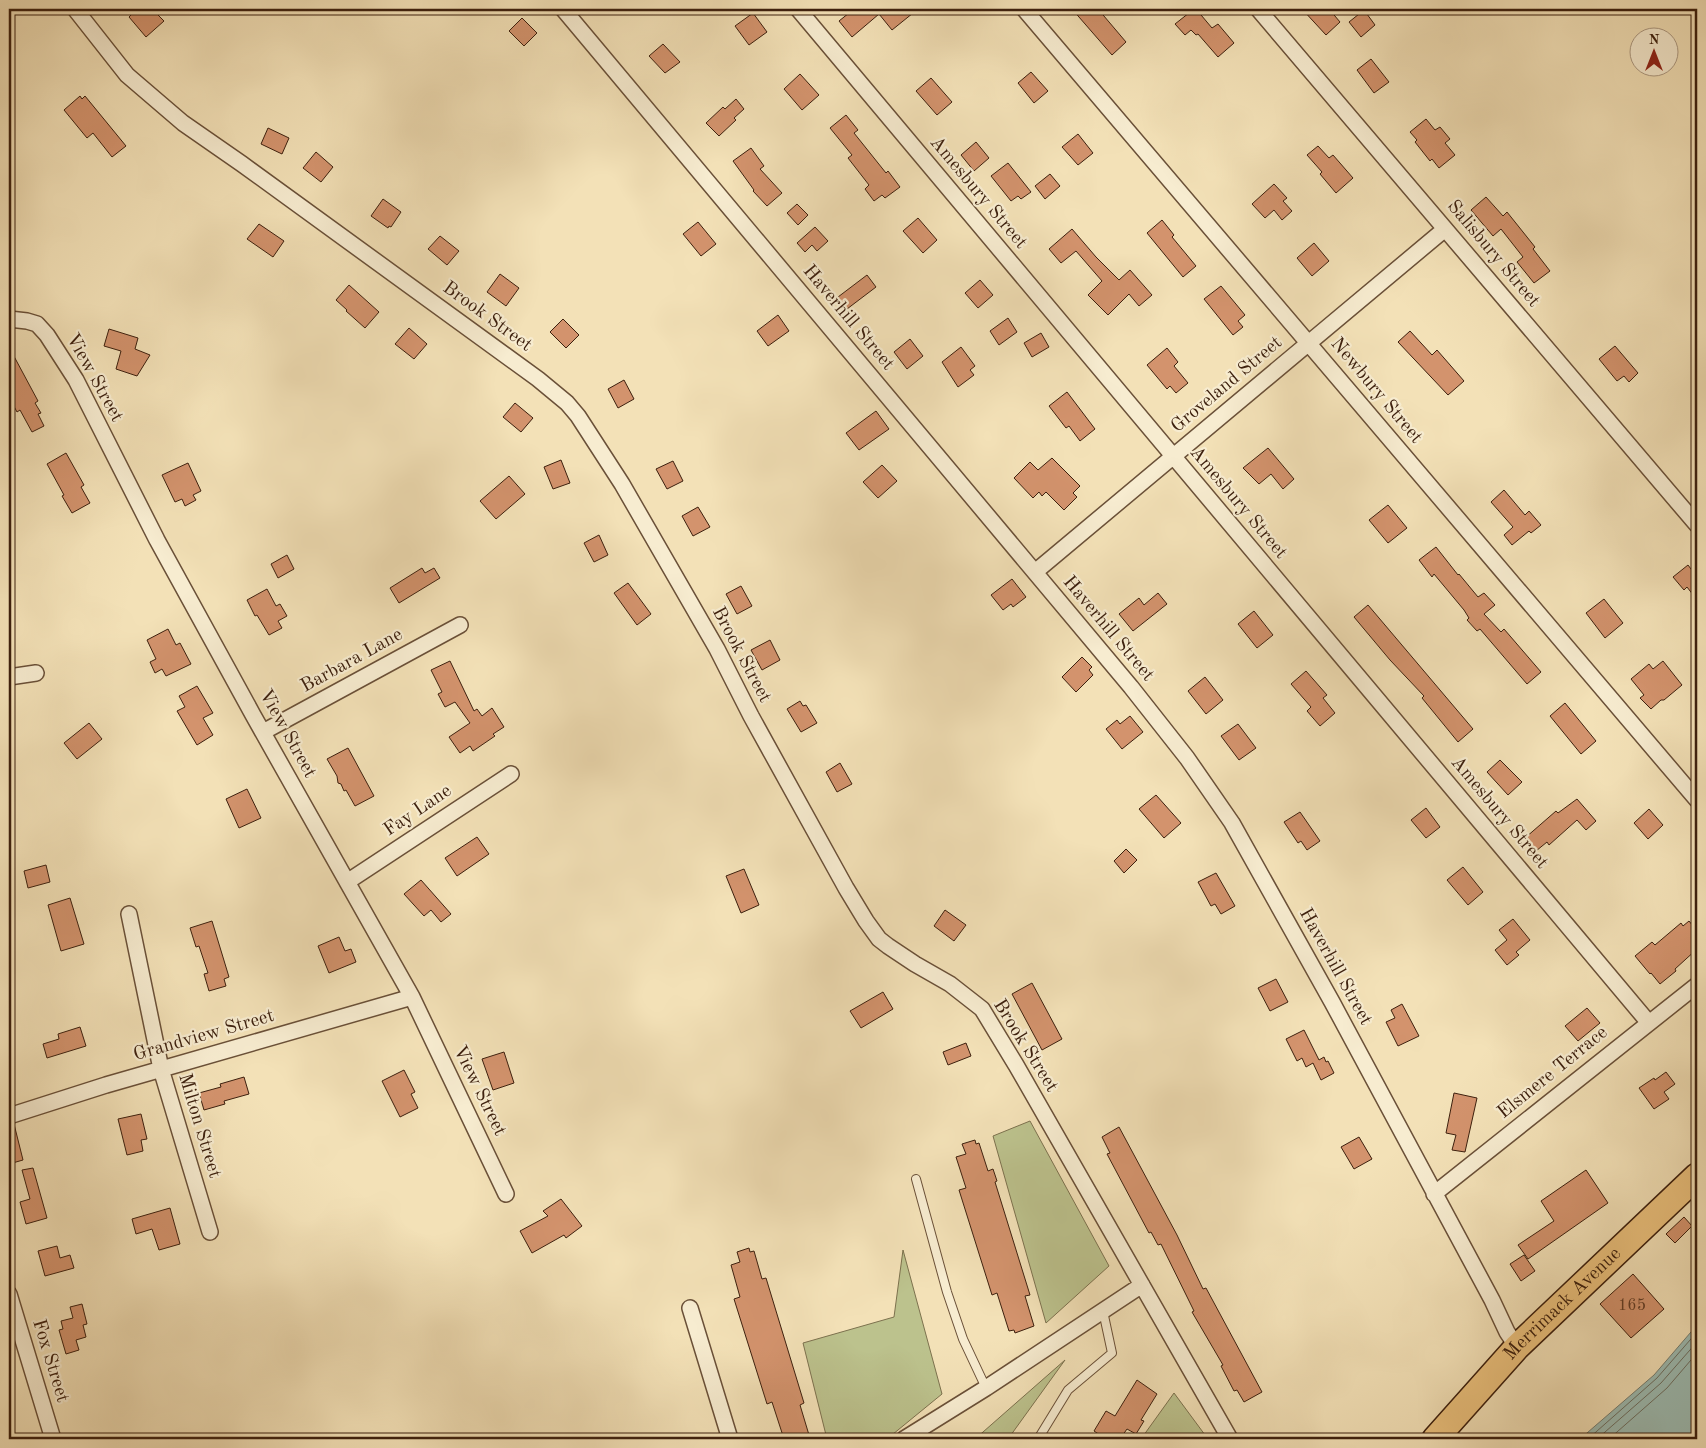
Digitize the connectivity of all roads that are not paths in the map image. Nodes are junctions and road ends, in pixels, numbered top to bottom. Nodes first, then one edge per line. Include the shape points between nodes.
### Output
1 (75, 9) edge
2 (562, 9) edge
3 (798, 9) edge
4 (1024, 9) edge
5 (1258, 9) edge
6 (1445, 228) junction
7 (9, 319) edge
8 (1308, 343) junction
9 (1173, 456) junction
10 (1697, 525) edge
11 (1035, 572) junction
12 (460, 624) dead end
13 (36, 673) dead end
14 (9, 677) edge
15 (263, 732) junction
16 (511, 774) dead end
17 (1697, 800) edge
18 (347, 882) junction
19 (128, 914) dead end
20 (1697, 984) edge
21 (412, 997) junction
22 (1649, 1023) junction
23 (161, 1069) junction
24 (9, 1116) edge
25 (1697, 1176) edge
26 (916, 1179) dead end
27 (506, 1194) dead end
28 (1434, 1194) junction
29 (210, 1232) dead end
30 (1142, 1286) junction
31 (9, 1294) edge
32 (690, 1308) dead end
33 (1103, 1311) junction
34 (1517, 1347) junction
35 (986, 1388) junction
36 (53, 1439) edge
37 (730, 1439) edge
38 (904, 1439) edge
39 (1038, 1439) edge
40 (1230, 1439) edge
41 (1435, 1439) edge

1 - 30 street, Brook Street via 127,75 183,124 567,403 622,484 676,577 856,905 879,939 950,984 982,1009
2 - 11 street, Haverhill Street
3 - 9 street, Amesbury Street
4 - 8 street, Newbury Street
5 - 6 street, Salisbury Street
6 - 8 street, Groveland Street
6 - 10 street, Salisbury Street
7 - 15 street, View Street via 37,324 76,380 157,540
8 - 9 street, Groveland Street
8 - 17 street, Newbury Street
9 - 11 street, Groveland Street
9 - 22 street, Amesbury Street
11 - 28 street, Haverhill Street via 1131,686 1232,823
12 - 15 street, Barbara Lane
13 - 14 street
15 - 18 street, View Street
16 - 18 street, Fay Lane
18 - 21 street, View Street
19 - 23 street, Milton Street
20 - 22 street, Elsmere Terrace
21 - 23 street, Grandview Street
21 - 27 street, View Street
22 - 28 street, Elsmere Terrace
23 - 24 street, Grandview Street
23 - 29 street, Milton Street
25 - 34 main road, Merrimack Avenue
26 - 35 lane via 963,1340
28 - 34 street, Haverhill Street
30 - 33 street
30 - 40 street, Brook Street
31 - 36 street, Fox Street
32 - 37 street
33 - 35 street
33 - 39 lane via 1112,1354 1068,1390
34 - 41 main road, Merrimack Avenue
35 - 38 street

